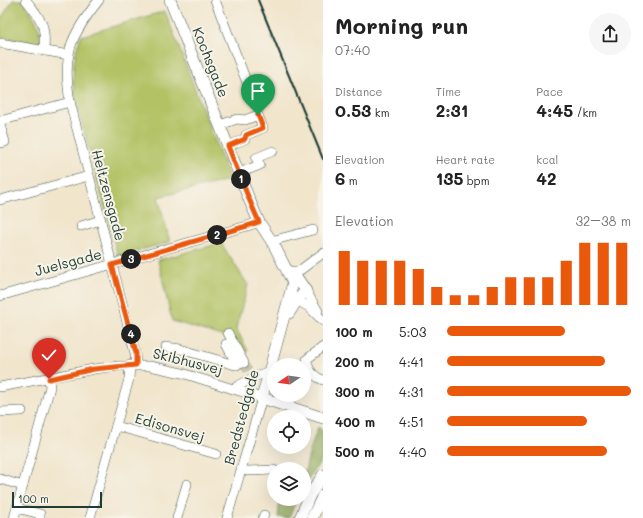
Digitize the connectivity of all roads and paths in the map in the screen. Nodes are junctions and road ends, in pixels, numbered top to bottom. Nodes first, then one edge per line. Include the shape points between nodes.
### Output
1 (26, 0) edge
2 (99, 0) edge
3 (170, 0) edge
4 (215, 0) edge
5 (0, 44) edge
6 (44, 51) junction
7 (69, 55) junction
8 (70, 102) junction
9 (254, 102) dead end
10 (0, 120) edge
11 (0, 125) edge
12 (220, 125) junction
13 (0, 144) edge
14 (228, 146) junction
15 (273, 151) dead end
16 (239, 173) junction
17 (89, 176) junction
18 (0, 200) edge
19 (101, 220) junction
20 (259, 222) junction
21 (80, 226) dead end
22 (313, 230) dead end
23 (272, 243) junction
24 (323, 253) edge
25 (112, 265) junction
26 (297, 282) junction
27 (0, 296) edge
28 (294, 298) junction
29 (323, 320) edge
30 (228, 333) dead end
31 (226, 344) dead end
32 (166, 347) dead end
33 (323, 347) edge
34 (273, 358) edge
35 (241, 363) junction
36 (133, 365) junction
37 (267, 372) edge
38 (49, 379) junction
39 (267, 379) edge
40 (323, 380) edge
41 (0, 387) edge
42 (233, 389) junction
43 (262, 398) junction
44 (22, 411) dead end
45 (0, 412) edge
46 (322, 418) edge
47 (116, 426) junction
48 (216, 454) dead end
49 (242, 470) junction
50 (267, 470) edge
51 (323, 475) edge
52 (0, 480) edge
53 (187, 484) dead end
54 (23, 486) junction
55 (323, 495) edge
56 (17, 508) junction
57 (14, 518) edge
58 (40, 518) edge
59 (90, 518) edge
60 (177, 518) edge
61 (227, 518) edge
62 (300, 518) edge
63 (312, 518) edge

1 - 6 street via 42,22 45,35
2 - 7 street, Heltzensgade via 78,27
3 - 12 main road, Kochsgade
4 - 9 street, Kochsgade
5 - 6 street
6 - 7 street
7 - 8 street, Heltzensgade via 66,69
8 - 10 street
8 - 17 street, Heltzensgade
11 - 13 street via 4,142
12 - 14 main road, Kochsgade
12 - 14 street via 258,115 263,128
14 - 16 main road, Kochsgade
15 - 16 street via 256,158 260,165
16 - 20 main road, Kochsgade
17 - 18 street
17 - 19 street, Heltzensgade
19 - 21 street
19 - 25 street, Heltzensgade
20 - 23 main road, Kochsgade
20 - 25 street, Juelsgade
22 - 23 street
23 - 26 main road, Kochsgade
24 - 26 street
25 - 27 street, Juelsgade
25 - 36 street, Heltzensgade via 136,353
26 - 28 main road, Bredstedgade
26 - 29 street, Kochsgade
28 - 29 street, Kochsgade
28 - 34 main road, Bredstedgade
30 - 35 street
31 - 35 street
32 - 35 street via 180,348 235,365
33 - 40 street via 307,359 307,365 314,377
36 - 38 street, Skibhusvej via 94,369
36 - 42 street, Skibhusvej via 166,369
36 - 47 street, Edisonsvej
37 - 42 street via 251,376
38 - 41 street, Skibhusvej
38 - 54 street via 50,387
39 - 43 main road, Bredstedgade
42 - 43 street, Skibhusvej
43 - 46 main road, Skibhusvej
43 - 49 street, Bredstedgade
44 - 45 street
47 - 48 street, Edisonsvej
47 - 59 street, Edisonsvej
49 - 50 street
49 - 61 street, Bredstedgade
51 - 62 main road via 310,495
52 - 54 street
53 - 60 street
54 - 56 street
55 - 63 main road
56 - 57 street
56 - 58 street via 40,514

